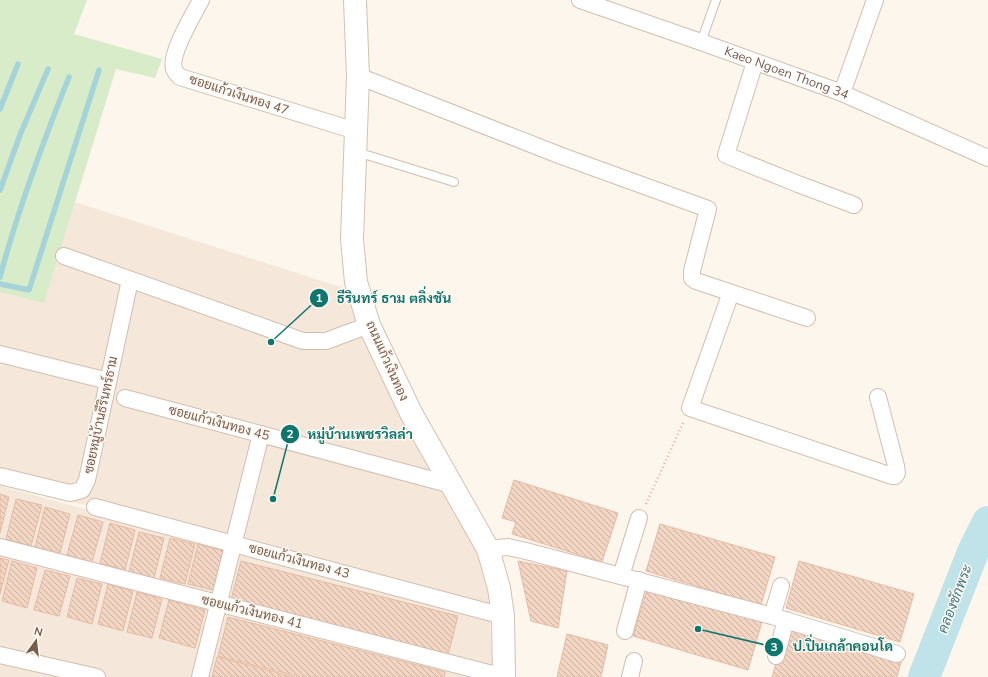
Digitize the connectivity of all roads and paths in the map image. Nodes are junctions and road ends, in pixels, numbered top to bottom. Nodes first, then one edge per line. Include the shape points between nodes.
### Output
1 (201, 0) edge
2 (355, 0) edge
3 (580, 0) edge
4 (716, 0) edge
5 (875, 0) edge
6 (701, 42) junction
7 (755, 62) junction
8 (358, 76) junction
9 (842, 93) junction
10 (355, 141) junction
11 (988, 158) edge
12 (454, 182) dead end
13 (854, 205) dead end
14 (64, 256) dead end
15 (130, 280) junction
16 (728, 293) junction
17 (807, 318) dead end
18 (369, 325) junction
19 (0, 354) edge
20 (108, 381) junction
21 (878, 397) dead end
22 (125, 398) dead end
23 (690, 408) junction
24 (261, 434) junction
25 (0, 476) edge
26 (452, 485) junction
27 (95, 507) dead end
28 (639, 518) joint
29 (234, 544) junction
30 (0, 547) edge
31 (488, 549) junction
32 (621, 576) junction
33 (639, 580) junction
34 (780, 586) dead end
35 (218, 603) junction
36 (503, 616) junction
37 (779, 618) junction
38 (625, 631) dead end
39 (897, 654) dead end
40 (0, 655) edge
41 (776, 656) dead end
42 (634, 661) dead end
43 (97, 677) edge
44 (200, 677) edge
45 (504, 677) edge
46 (630, 677) edge

1 - 10 street, ซอยแก้วเงินทอง 47 via 178,44 174,58 174,69 180,76
2 - 8 street, ถนนแก้วเงินทอง
3 - 6 street, Kaeo Ngoen Thong 34
4 - 6 lane
5 - 9 street
6 - 7 street, Kaeo Ngoen Thong 34
7 - 9 street, Kaeo Ngoen Thong 34
7 - 13 street via 726,155
8 - 10 street, ถนนแก้วเงินทอง
8 - 16 street via 559,155 708,209 692,278 696,282
9 - 11 street, Kaeo Ngoen Thong 34
10 - 12 lane
10 - 18 street, ถนนแก้วเงินทอง via 352,239 356,282
14 - 15 street
15 - 18 street via 303,341 326,341
15 - 20 street, ซอยหมู่บ้านธีรินทร์ธาม
16 - 17 street
16 - 23 street via 729,298
18 - 26 street, ถนนแก้วเงินทอง via 411,413
19 - 20 street
20 - 25 street, ซอยหมู่บ้านธีรินทร์ธาม via 87,480 82,490 70,493
21 - 23 street via 896,466 895,476
22 - 24 street, ซอยแก้วเงินทอง 45
23 - 28 path
24 - 26 street, ซอยแก้วเงินทอง 45
24 - 29 street
26 - 31 street, ถนนแก้วเงินทอง
27 - 29 street, ซอยแก้วเงินทอง 43
28 - 32 street
29 - 35 street
29 - 36 street, ซอยแก้วเงินทอง 43
30 - 35 street, ซอยแก้วเงินทอง 41
31 - 32 street via 508,547
31 - 36 street, ถนนแก้วเงินทอง via 499,588
32 - 33 street
33 - 37 street
33 - 38 street
34 - 37 street
35 - 44 street
35 - 45 street, ซอยแก้วเงินทอง 41
36 - 45 street, ถนนแก้วเงินทอง
37 - 39 street
37 - 41 street
40 - 43 street
42 - 46 street

